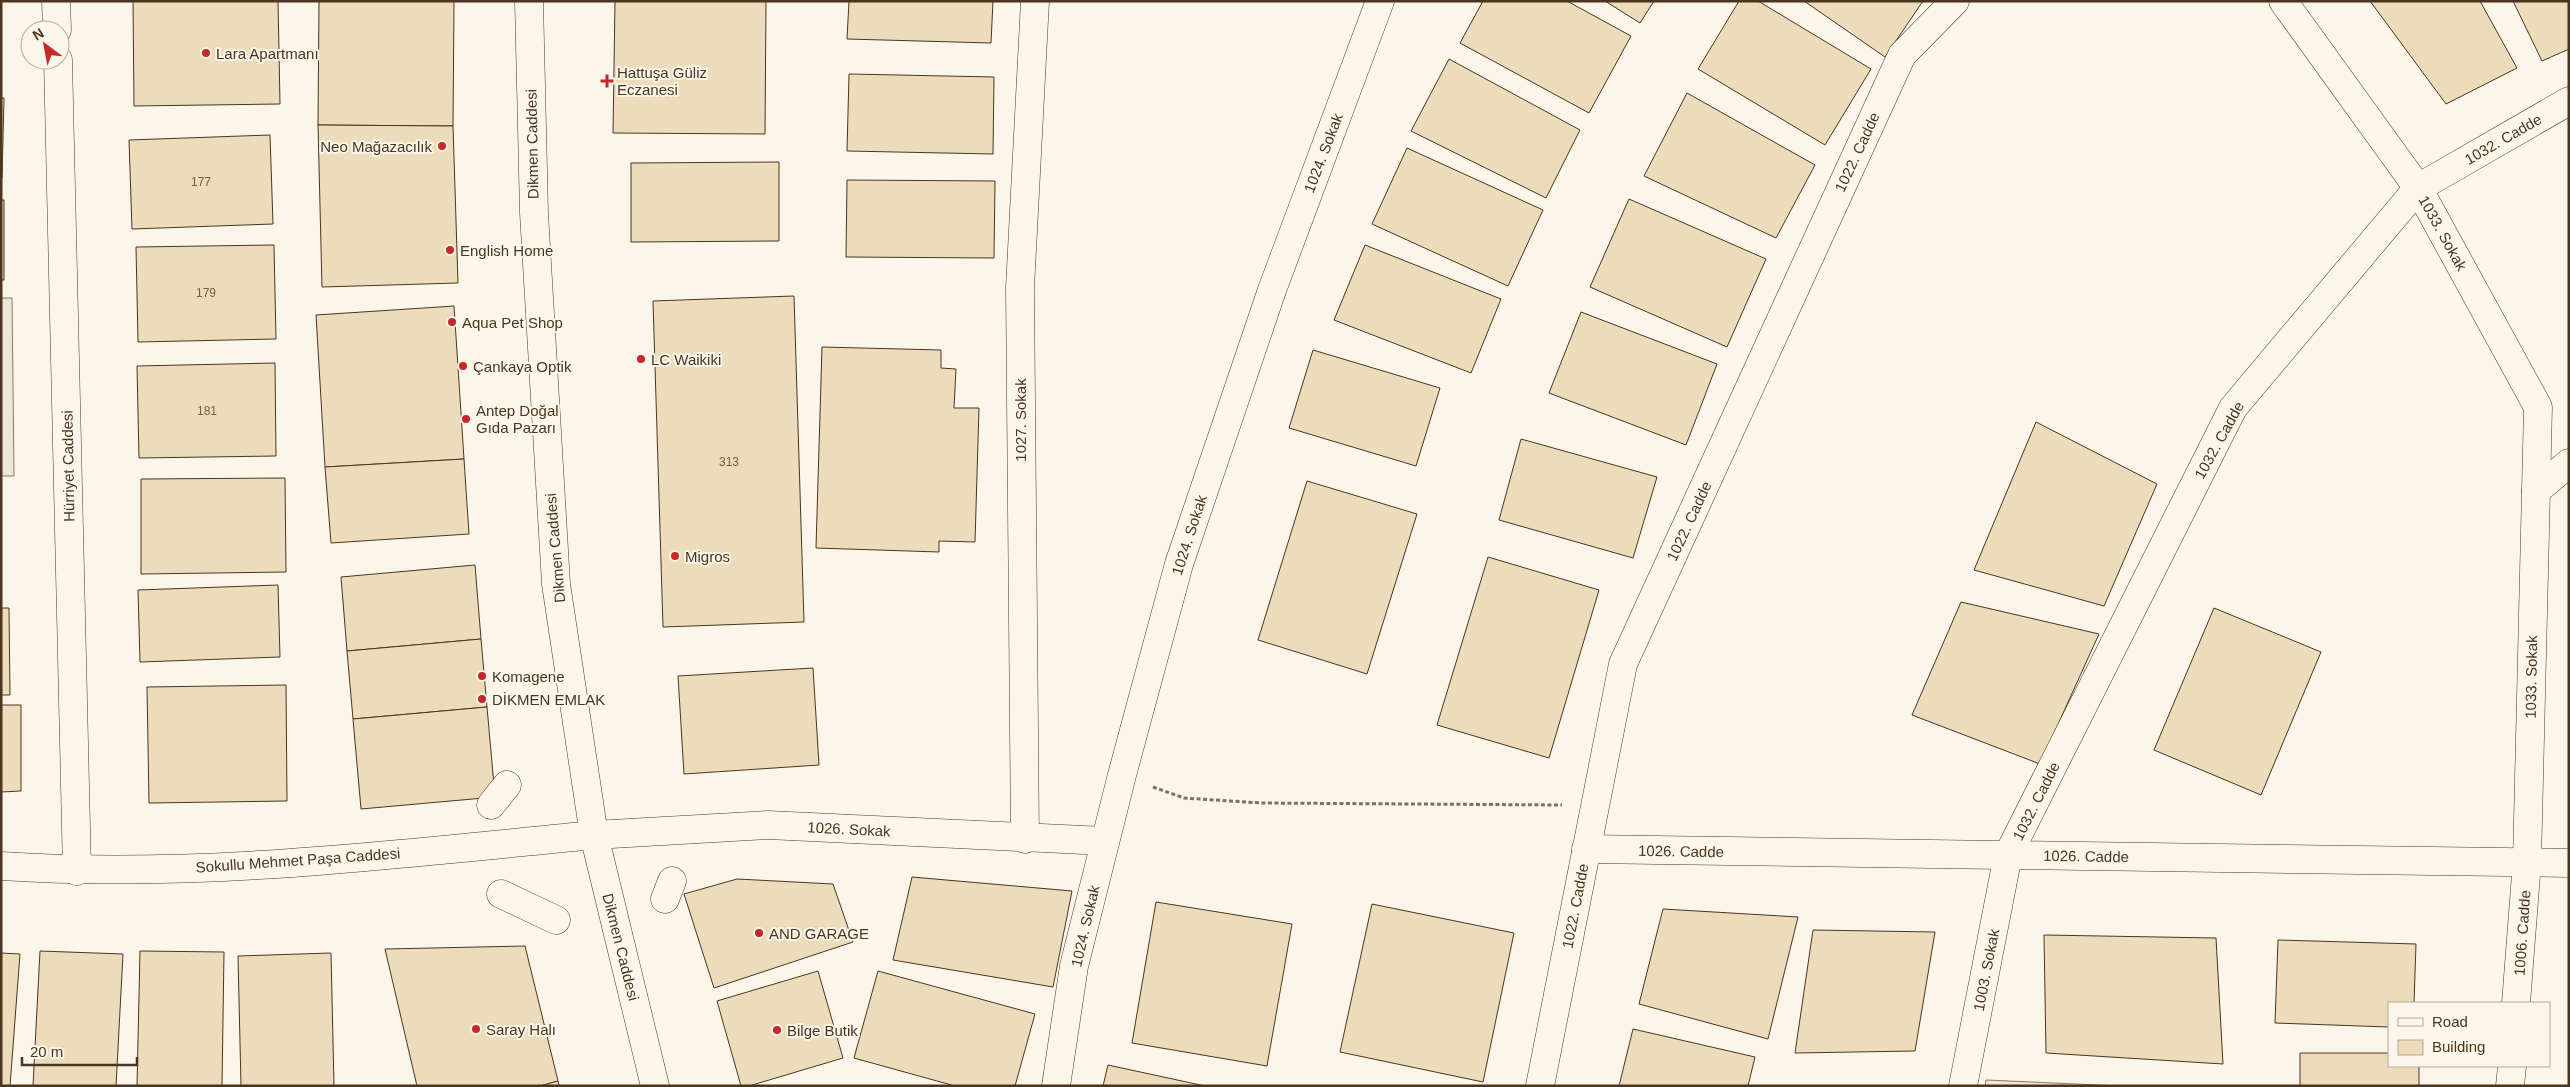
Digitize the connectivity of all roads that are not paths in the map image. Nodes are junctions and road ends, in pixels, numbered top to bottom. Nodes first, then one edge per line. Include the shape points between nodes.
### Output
1 (56, 1) edge
2 (529, 1) edge
3 (1035, 1) edge
4 (1380, 1) edge
5 (1955, 1) edge
6 (2283, 1) edge
7 (57, 20) edge
8 (58, 70) edge
9 (2569, 101) edge
10 (2418, 188) junction
11 (2569, 463) edge
12 (2536, 491) junction
13 (594, 835) junction
14 (1025, 839) junction
15 (1105, 841) junction
16 (1586, 849) junction
17 (2008, 855) junction
18 (2527, 862) junction
19 (2569, 863) edge
20 (1, 866) edge
21 (78, 871) junction
22 (502, 894) dead end
23 (556, 920) dead end
24 (2516, 1002) edge
25 (2512, 1067) edge
26 (655, 1086) edge
27 (1056, 1086) edge
28 (1540, 1086) edge
29 (1963, 1086) edge
30 (2510, 1086) edge

1 - 7 street
2 - 13 street, Dikmen Caddesi via 534,213 556,584
3 - 14 street, 1027. Sokak via 1020,288
4 - 15 street, 1024. Sokak via 1272,290 1179,564
5 - 16 street, 1022. Cadde via 1902,55 1623,664
6 - 10 street, 1033. Sokak
8 - 21 street, Hürriyet Caddesi
9 - 10 street, 1032. Cadde
10 - 12 street, 1033. Sokak via 2538,407
10 - 17 street, 1032. Cadde via 2233,408
11 - 12 street
12 - 18 street, 1033. Sokak
13 - 14 street, 1026. Sokak via 768,825
13 - 21 street, Sokullu Mehmet Paşa Caddesi via 323,861
13 - 26 street, Dikmen Caddesi
14 - 15 street, 1026. Sokak
15 - 27 street, 1024. Sokak via 1074,966
16 - 17 street, 1026. Cadde
16 - 28 street, 1022. Cadde
17 - 18 street, 1026. Cadde
17 - 29 street, 1003. Sokak
18 - 19 street
18 - 24 street, 1006. Cadde
20 - 21 street, Sokullu Mehmet Paşa Caddesi
22 - 23 street
25 - 30 street

